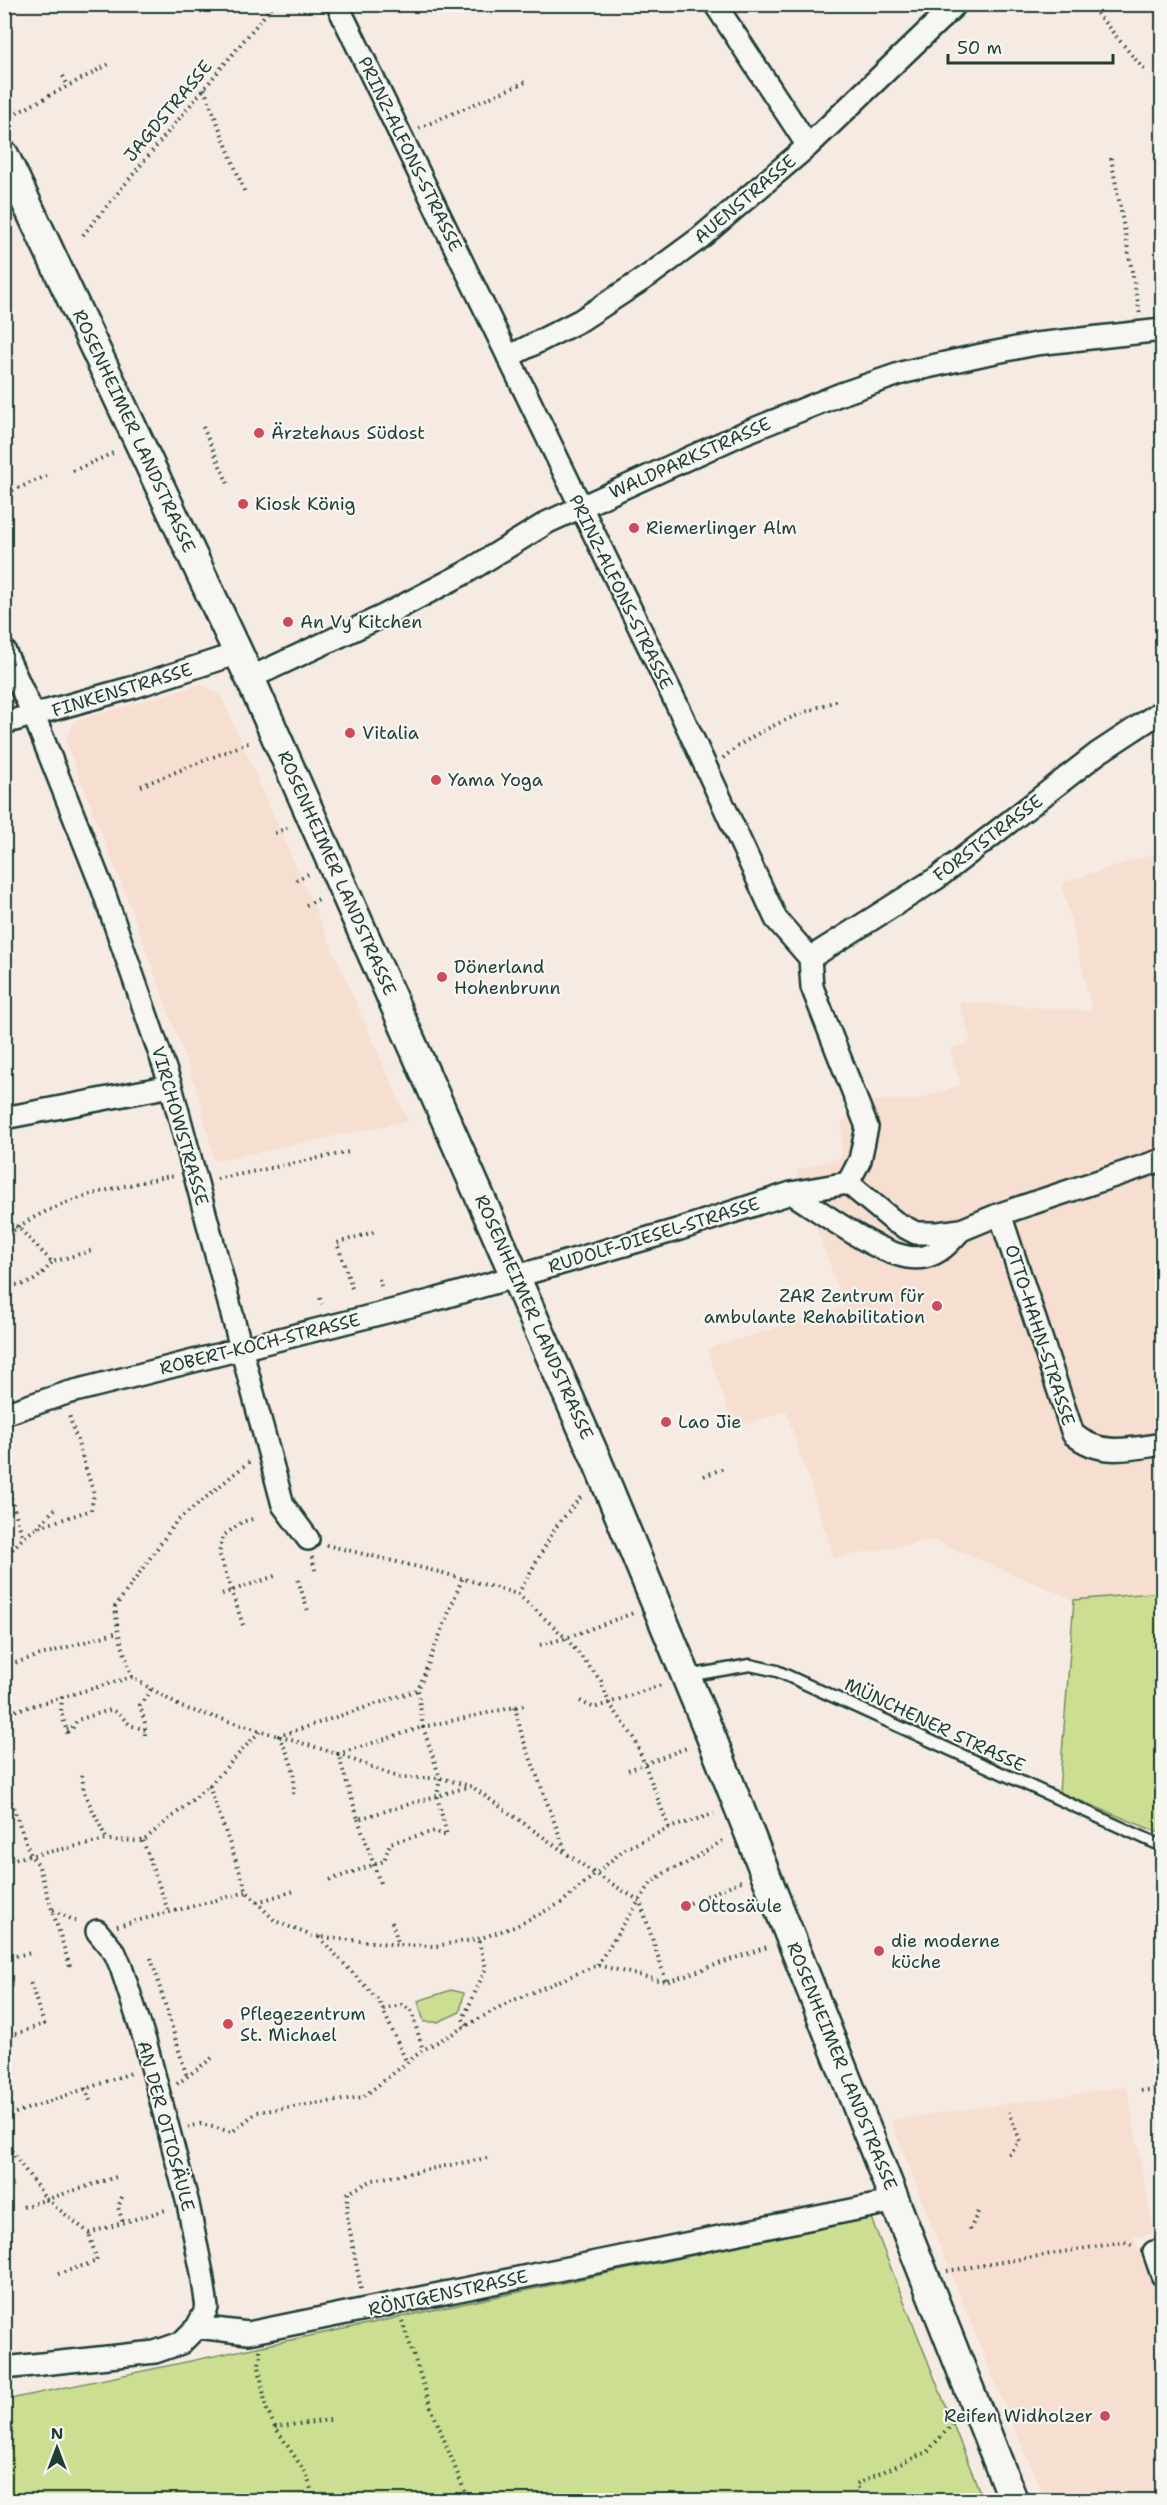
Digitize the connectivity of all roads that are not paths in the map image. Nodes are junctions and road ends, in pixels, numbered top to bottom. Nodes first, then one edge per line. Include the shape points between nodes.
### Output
1 (337, 4) edge
2 (715, 4) edge
3 (956, 4) edge
4 (808, 146) junction
5 (4, 155) edge
6 (1153, 331) edge
7 (508, 357) junction
8 (579, 507) junction
9 (4, 650) edge
10 (244, 666) junction
11 (1162, 711) edge
12 (34, 716) junction
13 (4, 723) edge
14 (810, 958) junction
15 (171, 1086) junction
16 (4, 1118) edge
17 (1162, 1160) edge
18 (848, 1183) junction
19 (791, 1193) junction
20 (1000, 1214) junction
21 (961, 1230) junction
22 (516, 1277) junction
23 (242, 1350) junction
24 (4, 1414) edge
25 (1162, 1444) edge
26 (308, 1539) road end
27 (687, 1677) junction
28 (1162, 1846) edge
29 (97, 1931) road end
30 (896, 2201) junction
31 (1158, 2251) edge
32 (1162, 2275) edge
33 (197, 2327) junction
34 (4, 2368) edge
35 (1013, 2500) edge

1 - 7 street, PRINZ-ALFONS-STRASSE
2 - 4 street
3 - 4 street, AUENSTRASSE
4 - 7 street, AUENSTRASSE via 700,238 651,274 581,320
5 - 10 main road, ROSENHEIMER LANDSTRASSE
6 - 8 street, WALDPARKSTRASSE via 1036,344 936,364 876,381 744,433
7 - 8 street, PRINZ-ALFONS-STRASSE
8 - 10 street, WALDPARKSTRASSE via 394,611
8 - 14 street, PRINZ-ALFONS-STRASSE via 776,919
9 - 12 street, VIRCHOWSTRASSE
10 - 12 street, FINKENSTRASSE
10 - 22 main road, ROSENHEIMER LANDSTRASSE
11 - 14 street, FORSTSTRASSE via 1098,753 937,878
12 - 13 street, FINKENSTRASSE
12 - 15 street, VIRCHOWSTRASSE via 103,890
14 - 18 street via 812,987 867,1127 860,1160
15 - 16 street
15 - 23 street, VIRCHOWSTRASSE
17 - 20 street
18 - 19 street, RUDOLF-DIESEL-STRASSE
18 - 21 street via 895,1222 916,1233
19 - 21 street via 880,1250 905,1258 923,1258 937,1252
19 - 22 street, RUDOLF-DIESEL-STRASSE
20 - 21 street
20 - 25 street, OTTO-HAHN-STRASSE via 1073,1434 1085,1444 1101,1449 1129,1450
22 - 23 street, ROBERT-KOCH-STRASSE
22 - 27 main road, ROSENHEIMER LANDSTRASSE
23 - 24 street, ROBERT-KOCH-STRASSE via 67,1393
23 - 26 street, VIRCHOWSTRASSE via 283,1505
27 - 28 lane, MÜNCHENER STRASSE via 750,1665 777,1671
27 - 30 main road, ROSENHEIMER LANDSTRASSE
29 - 33 street, AN DER OTTOSÄULE via 121,1966 188,2204 207,2308
30 - 33 street, RÖNTGENSTRASSE via 249,2333
30 - 35 main road, ROSENHEIMER LANDSTRASSE
31 - 32 street
33 - 34 street via 181,2343 155,2352

